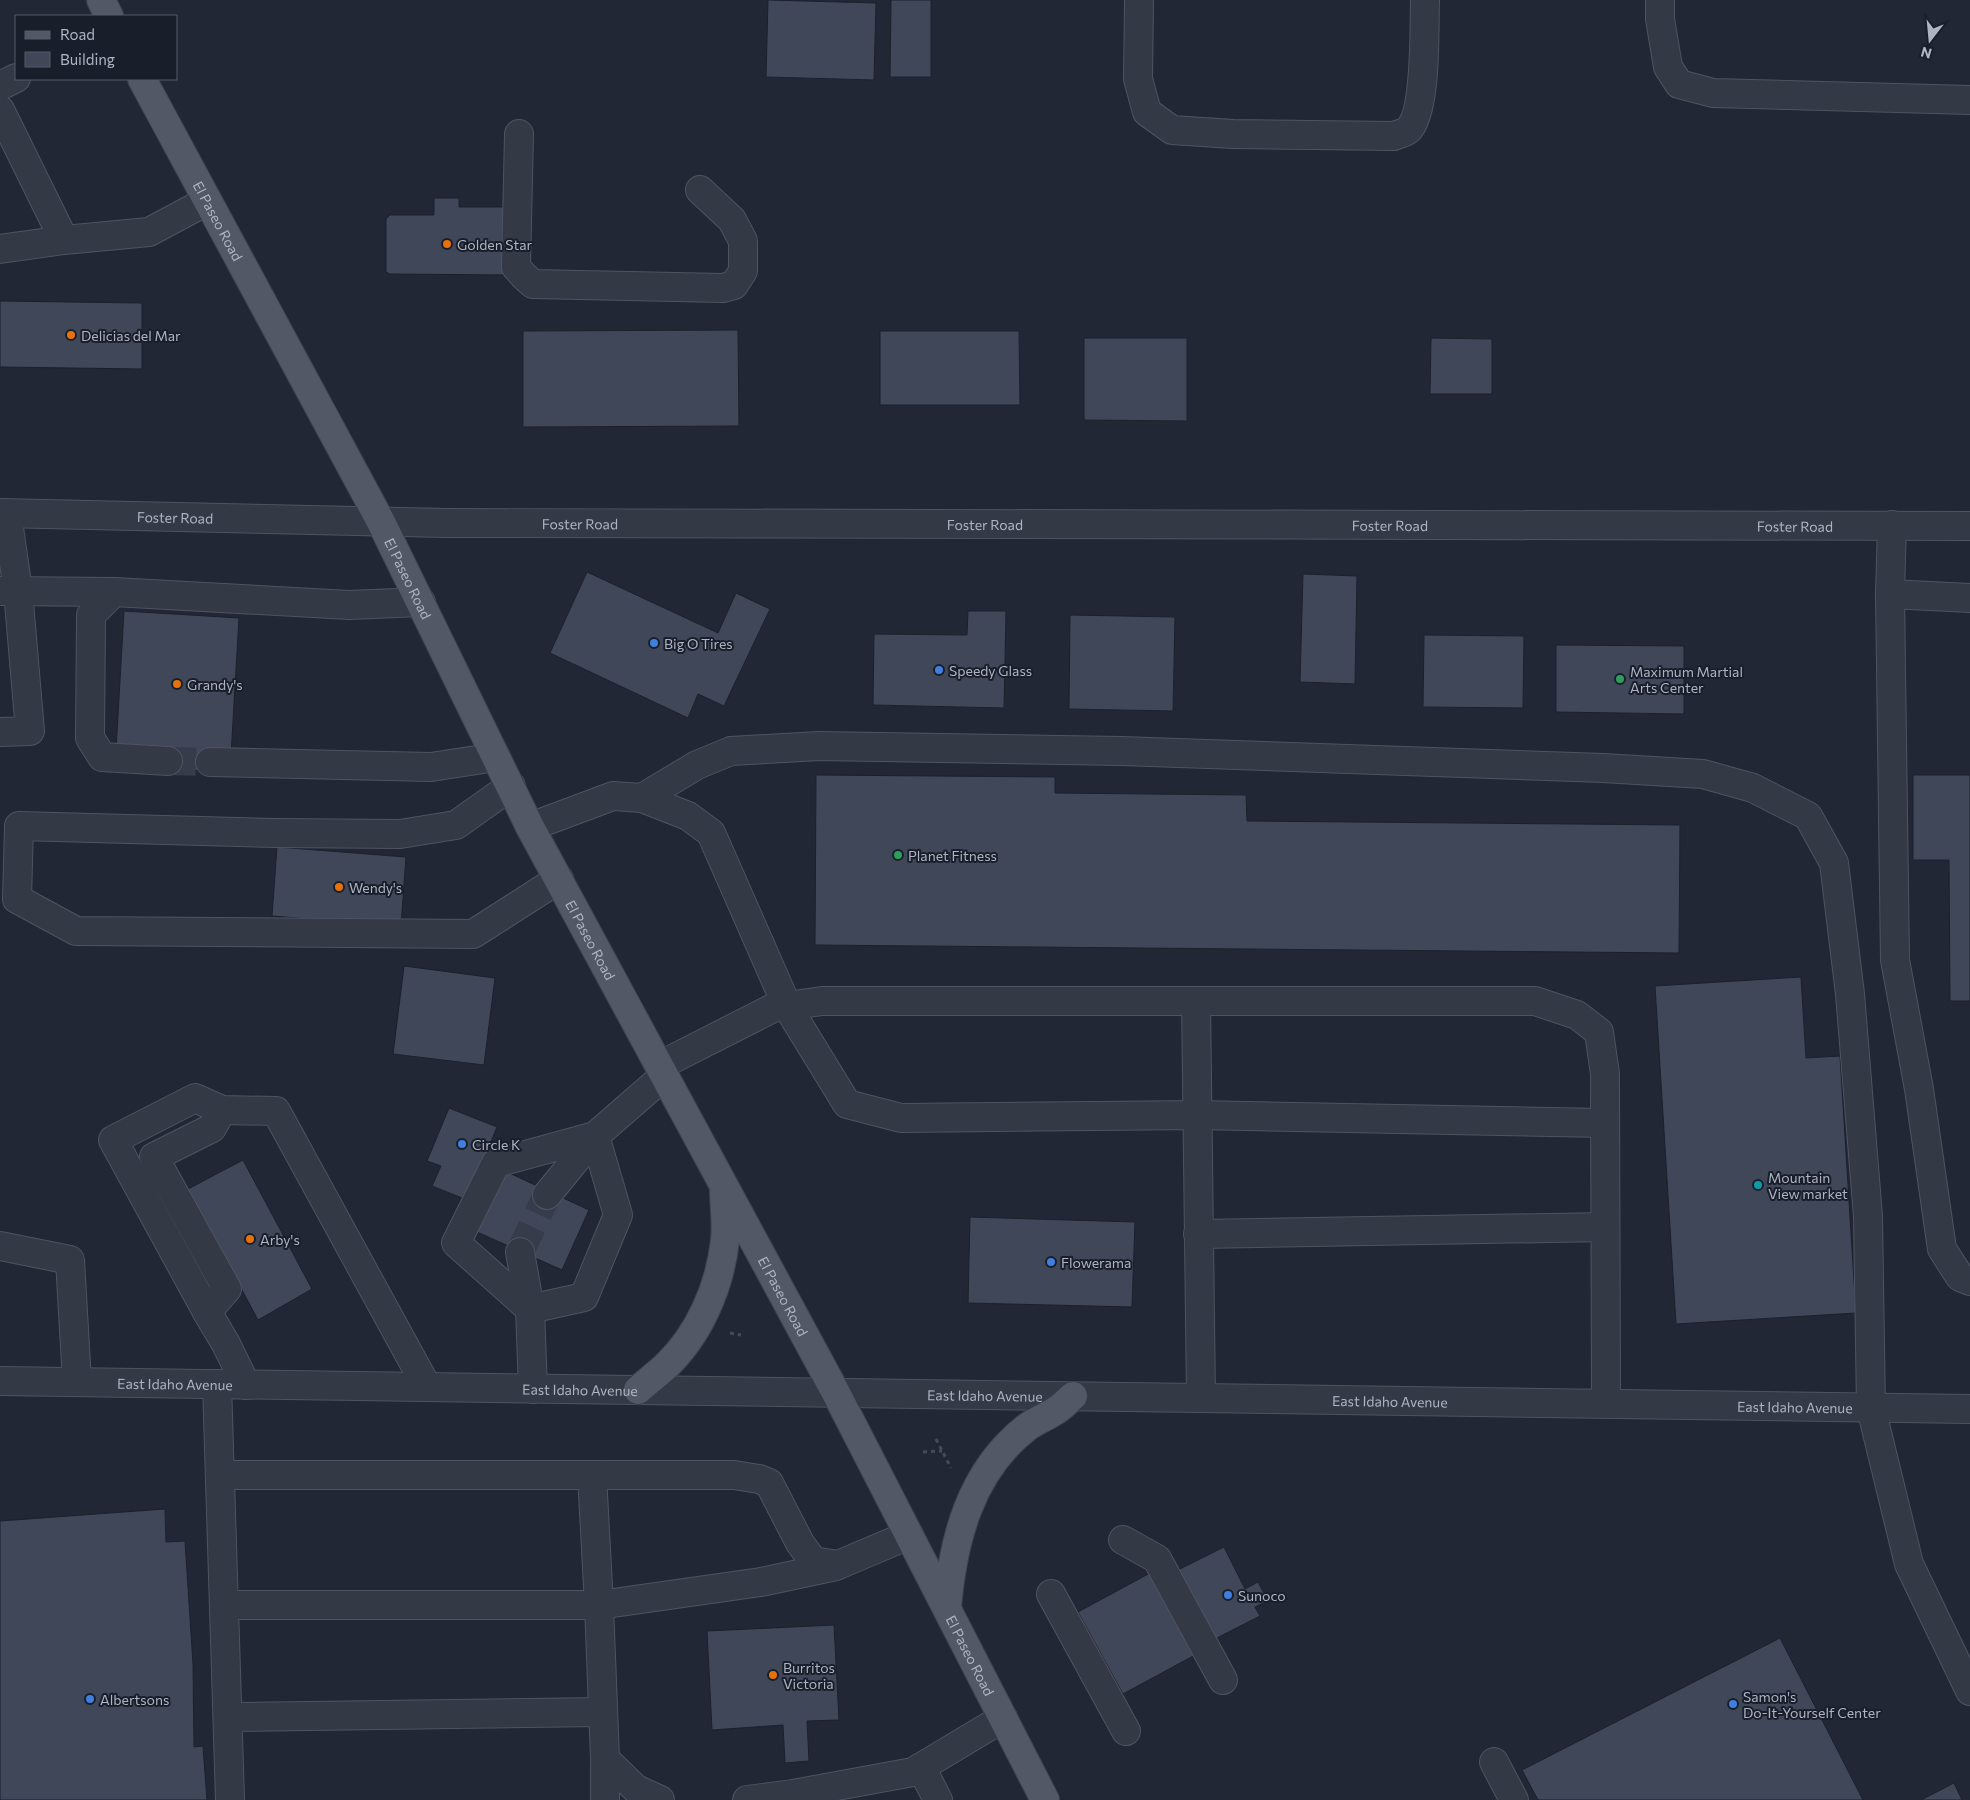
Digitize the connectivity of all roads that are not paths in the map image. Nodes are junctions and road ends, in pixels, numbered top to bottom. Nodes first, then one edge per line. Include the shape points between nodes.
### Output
1 (101, 0) edge
2 (1138, 0) edge
3 (1425, 0) edge
4 (1660, 0) edge
5 (108, 15) edge
6 (15, 78) edge
7 (143, 80) edge
8 (0, 86) edge
9 (1970, 100) edge
10 (0, 110) edge
11 (519, 134) dead end
12 (700, 190) dead end
13 (207, 201) junction
14 (64, 240) junction
15 (0, 248) edge
16 (4, 514) edge
17 (381, 522) junction
18 (1892, 525) junction
19 (1970, 526) edge
20 (9, 591) edge
21 (114, 592) junction
22 (1890, 594) junction
23 (1970, 598) edge
24 (421, 602) junction
25 (0, 732) edge
26 (496, 756) junction
27 (168, 761) tunnel mouth
28 (210, 762) tunnel mouth
29 (511, 786) junction
30 (642, 798) junction
31 (530, 827) junction
32 (559, 879) junction
33 (1196, 1001) junction
34 (787, 1006) junction
35 (662, 1071) junction
36 (222, 1110) junction
37 (1197, 1115) junction
38 (1605, 1123) junction
39 (596, 1136) junction
40 (724, 1186) junction
41 (547, 1195) tunnel mouth
42 (1605, 1227) junction
43 (1198, 1234) junction
44 (0, 1246) edge
45 (520, 1252) tunnel mouth
46 (1970, 1281) edge
47 (530, 1309) junction
48 (207, 1312) junction
49 (0, 1381) edge
50 (77, 1382) junction
51 (217, 1384) junction
52 (246, 1385) junction
53 (427, 1387) junction
54 (533, 1389) junction
55 (638, 1390) junction
56 (836, 1393) junction
57 (1073, 1396) junction
58 (1201, 1398) junction
59 (1606, 1404) junction
60 (1871, 1408) junction
61 (1970, 1409) edge
62 (592, 1475) junction
63 (220, 1476) junction
64 (909, 1535) junction
65 (1123, 1540) dead end
66 (838, 1565) junction
67 (1051, 1594) dead end
68 (224, 1605) junction
69 (599, 1605) junction
70 (947, 1608) junction
71 (1223, 1680) dead end
72 (1970, 1691) edge
73 (603, 1712) junction
74 (228, 1717) junction
75 (1003, 1718) junction
76 (1126, 1731) dead end
77 (606, 1759) junction
78 (1494, 1762) dead end
79 (921, 1767) junction
80 (230, 1800) edge
81 (606, 1800) edge
82 (660, 1800) edge
83 (747, 1800) edge
84 (938, 1800) edge
85 (1045, 1800) edge
86 (1514, 1800) edge

1 - 5 main road
2 - 3 street via 1138,79 1147,112 1172,130 1394,136 1408,130 1417,116 1422,93
4 - 9 street via 1668,67 1679,84 1713,93
6 - 8 street
7 - 13 main road, El Paseo Road
10 - 14 street
11 - 12 street via 516,267 533,284 723,288 734,285 743,271 742,241 732,220
13 - 14 street via 149,232
13 - 17 main road, El Paseo Road
14 - 15 street
16 - 17 street, Foster Road
16 - 20 street
17 - 18 street, Foster Road
17 - 24 main road, El Paseo Road
18 - 19 street, Foster Road
18 - 22 street
20 - 21 street
20 - 25 street via 30,731
21 - 24 street via 349,605
21 - 27 street via 91,616 90,738 102,757
22 - 23 street
22 - 46 street via 1895,960 1942,1249 1960,1277
24 - 26 main road, El Paseo Road
26 - 28 street via 431,767
26 - 29 main road, El Paseo Road
29 - 31 main road, El Paseo Road
29 - 32 street via 456,825 400,834 19,826 17,899 76,931 473,934
30 - 31 street via 613,796
30 - 34 street via 688,816 711,834
30 - 60 street via 697,766 731,751 819,746 1131,751 1603,768 1703,774 1753,788 1808,816 1834,863 1850,994 1868,1216
31 - 32 main road, El Paseo Road
32 - 35 main road, El Paseo Road
33 - 34 street via 822,1001
33 - 37 street
33 - 38 street via 1535,1001 1577,1014 1599,1032 1605,1074
34 - 35 street via 773,1008
34 - 37 street via 847,1104 900,1118
35 - 39 street
35 - 40 main road, El Paseo Road
36 - 48 street via 212,1128 154,1157 226,1289
36 - 48 street via 195,1098 113,1140
36 - 53 street via 276,1111
37 - 38 street
37 - 43 street
38 - 42 street
39 - 41 street
39 - 47 street via 618,1214 584,1297
39 - 47 street via 496,1163 456,1243
40 - 55 main road via 725,1240 715,1286 703,1315 679,1351
40 - 56 main road, El Paseo Road
42 - 43 street
42 - 59 street
43 - 58 street
44 - 50 street via 70,1260
45 - 47 street
47 - 54 street
48 - 52 street
49 - 50 street, East Idaho Avenue
50 - 51 street, East Idaho Avenue
51 - 52 street, East Idaho Avenue
51 - 63 street
52 - 53 street, East Idaho Avenue
53 - 54 street, East Idaho Avenue
54 - 55 street, East Idaho Avenue
55 - 56 street, East Idaho Avenue
56 - 57 street, East Idaho Avenue
56 - 64 main road, El Paseo Road
57 - 58 street, East Idaho Avenue
57 - 70 main road via 1027,1428 983,1474 963,1520 950,1577
58 - 59 street, East Idaho Avenue
59 - 60 street, East Idaho Avenue
60 - 61 street, East Idaho Avenue
60 - 72 street via 1909,1564
62 - 63 street
62 - 66 street via 734,1475 759,1478 769,1483 813,1561
62 - 69 street
63 - 68 street
64 - 66 street
64 - 70 main road, El Paseo Road
65 - 71 street via 1157,1559
66 - 69 street via 761,1582
67 - 76 street
68 - 69 street
68 - 74 street
69 - 73 street
70 - 75 main road, El Paseo Road
73 - 74 street
73 - 77 street
74 - 80 street
75 - 79 street
75 - 85 main road, El Paseo Road
77 - 81 street
77 - 82 street via 636,1789
78 - 86 street
79 - 83 street via 913,1772
79 - 84 street

